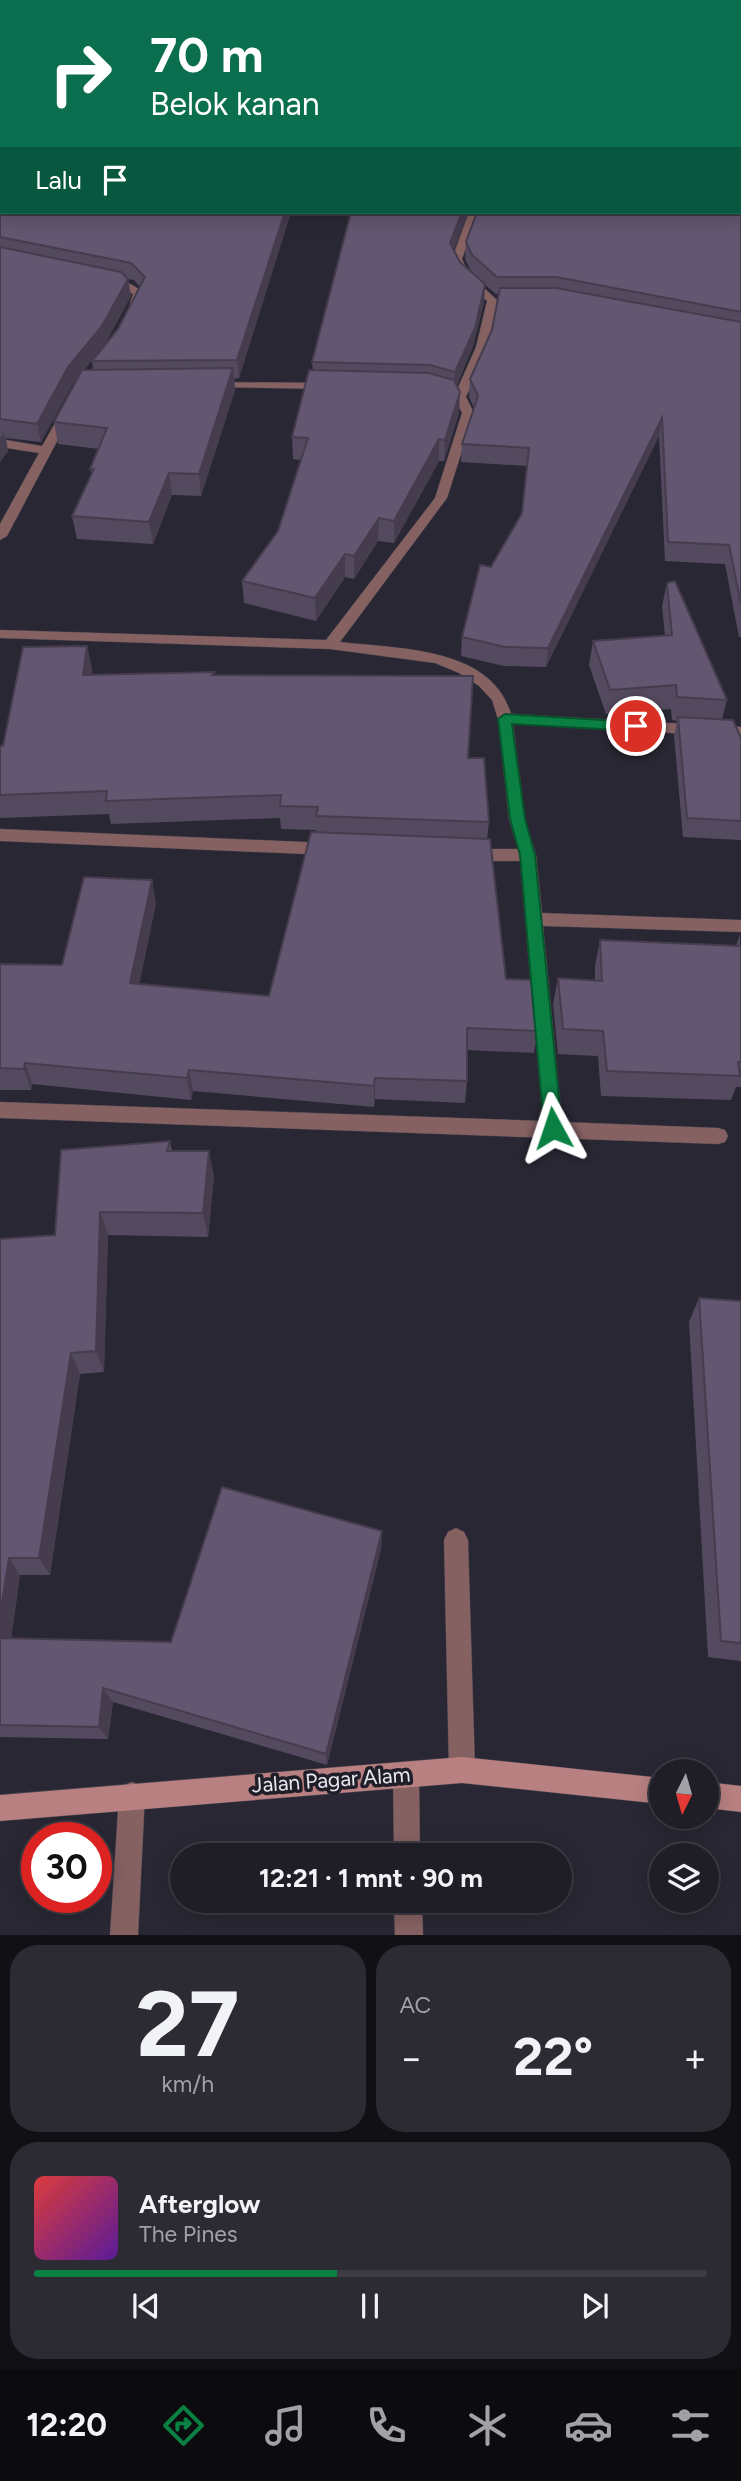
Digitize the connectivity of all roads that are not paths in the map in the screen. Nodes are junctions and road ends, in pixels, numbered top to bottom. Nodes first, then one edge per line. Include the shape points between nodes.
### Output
1 (473, 214) edge
2 (88, 277) edge
3 (492, 300) junction
4 (505, 300) edge
5 (129, 317) edge
6 (204, 385) edge
7 (350, 387) edge
8 (429, 389) edge
9 (75, 397) edge
10 (460, 397) junction
11 (0, 443) edge
12 (45, 450) junction
13 (0, 536) edge
14 (0, 634) edge
15 (330, 645) junction
16 (505, 719) junction
17 (741, 732) edge
18 (0, 835) edge
19 (346, 850) edge
20 (456, 854) edge
21 (528, 855) junction
22 (533, 919) junction
23 (741, 926) edge
24 (0, 1110) edge
25 (553, 1128) junction
26 (718, 1136) dead end
27 (456, 1540) dead end
28 (462, 1770) junction
29 (405, 1775) junction
30 (649, 1790) edge
31 (132, 1795) junction
32 (719, 1796) edge
33 (741, 1799) edge
34 (0, 1808) edge
35 (407, 1843) edge
36 (408, 1913) edge
37 (124, 1935) edge
38 (409, 1935) edge

1 - 3 street via 457,259 465,275
2 - 5 street via 137,290 140,296
3 - 4 street
3 - 10 street via 482,347
6 - 7 street
8 - 10 street
9 - 12 street
10 - 15 street via 467,413 441,498
11 - 12 street
12 - 13 street
14 - 15 street
15 - 16 street via 438,659 484,683 499,698
16 - 17 street
16 - 21 street via 517,819
18 - 19 street
20 - 21 street
21 - 22 street
22 - 23 street
22 - 25 street
24 - 25 street
25 - 26 street
27 - 28 street
28 - 29 street, Jalan Pagar Alam
28 - 30 street, Jalan Pagar Alam
29 - 31 street, Jalan Pagar Alam
29 - 35 street
31 - 34 street, Jalan Pagar Alam
31 - 37 street
32 - 33 street
36 - 38 street

